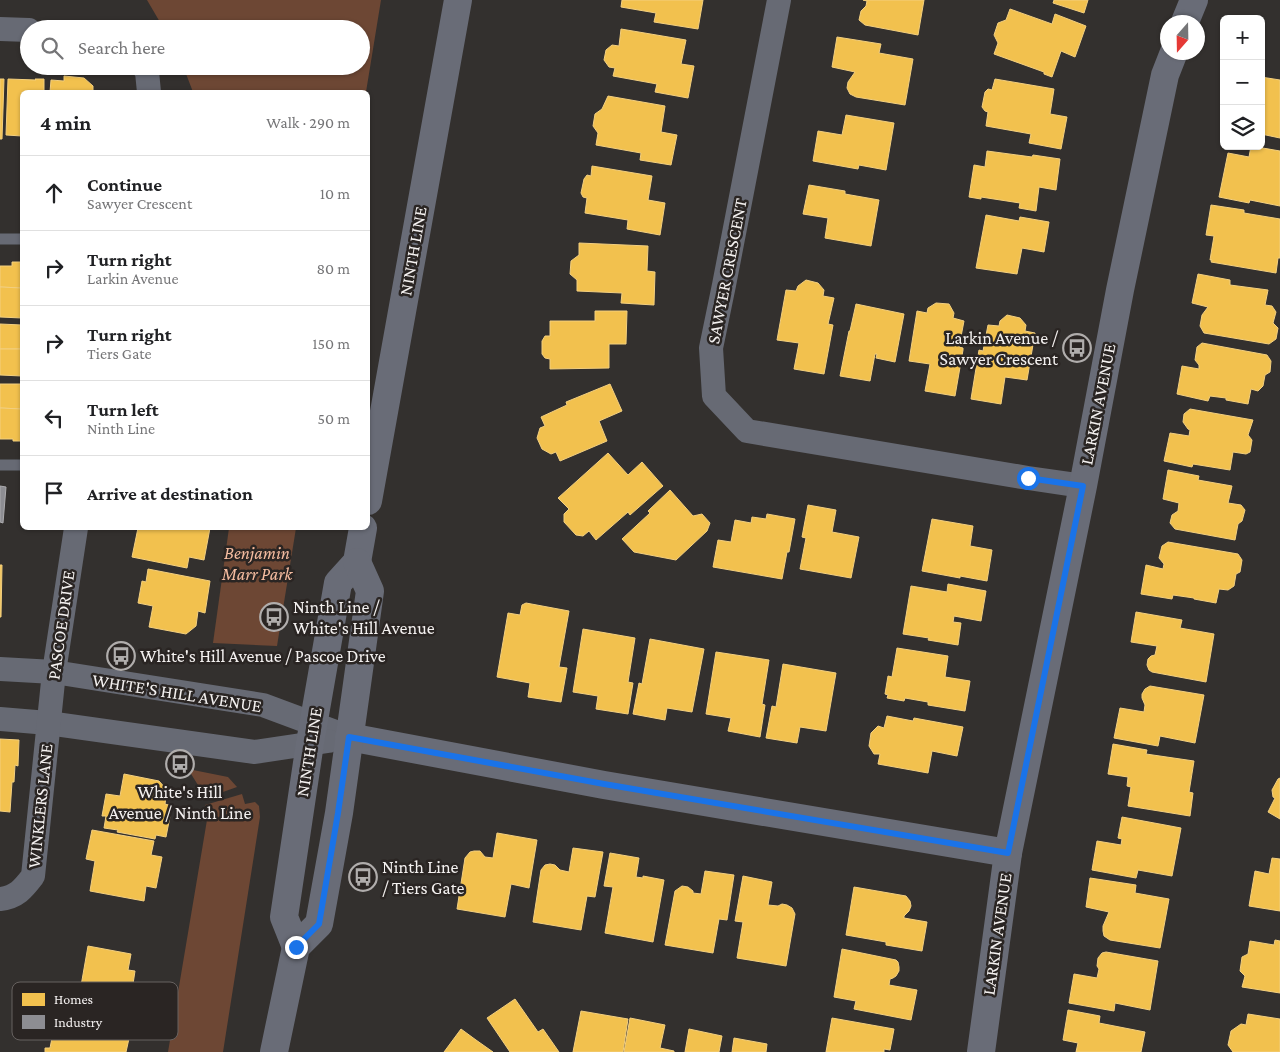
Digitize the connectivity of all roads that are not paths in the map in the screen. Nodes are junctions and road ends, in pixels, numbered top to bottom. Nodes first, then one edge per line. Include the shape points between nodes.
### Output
1 (458, 0) edge
2 (779, 0) edge
3 (1194, 0) edge
4 (1188, 15) edge
5 (0, 29) edge
6 (20, 30) edge
7 (1171, 60) edge
8 (147, 75) edge
9 (149, 90) edge
10 (0, 239) edge
11 (20, 239) edge
12 (0, 465) edge
13 (20, 466) edge
14 (1083, 486) junction
15 (370, 490) edge
16 (76, 530) edge
17 (363, 530) edge
18 (356, 562) junction
19 (0, 669) edge
20 (54, 672) junction
21 (0, 719) edge
22 (48, 723) junction
23 (312, 734) junction
24 (349, 737) junction
25 (1008, 853) junction
26 (0, 899) edge
27 (296, 947) junction
28 (274, 1052) edge
29 (981, 1052) edge

1 - 15 street, NINTH LINE
2 - 14 street, SAWYER CRESCENT via 711,348 714,396 747,431
3 - 4 street
5 - 6 street
7 - 14 street, LARKIN AVENUE via 1130,241
8 - 9 street
10 - 11 lane
12 - 13 lane
14 - 25 street, LARKIN AVENUE
16 - 20 street, PASCOE DRIVE
17 - 18 street
18 - 23 street, NINTH LINE via 338,582
18 - 24 street via 370,591
19 - 20 street, WHITE'S HILL AVENUE
20 - 22 street, PASCOE DRIVE
20 - 23 street, WHITE'S HILL AVENUE via 263,705
21 - 22 street, WHITE'S HILL AVENUE
22 - 23 street, WHITE'S HILL AVENUE via 255,752
22 - 26 street, WINKLERS LANE via 33,876 22,891
23 - 24 street, WHITE'S HILL AVENUE
23 - 27 street, NINTH LINE via 284,917
24 - 25 street
24 - 27 street via 319,924
25 - 29 street, LARKIN AVENUE
27 - 28 street

